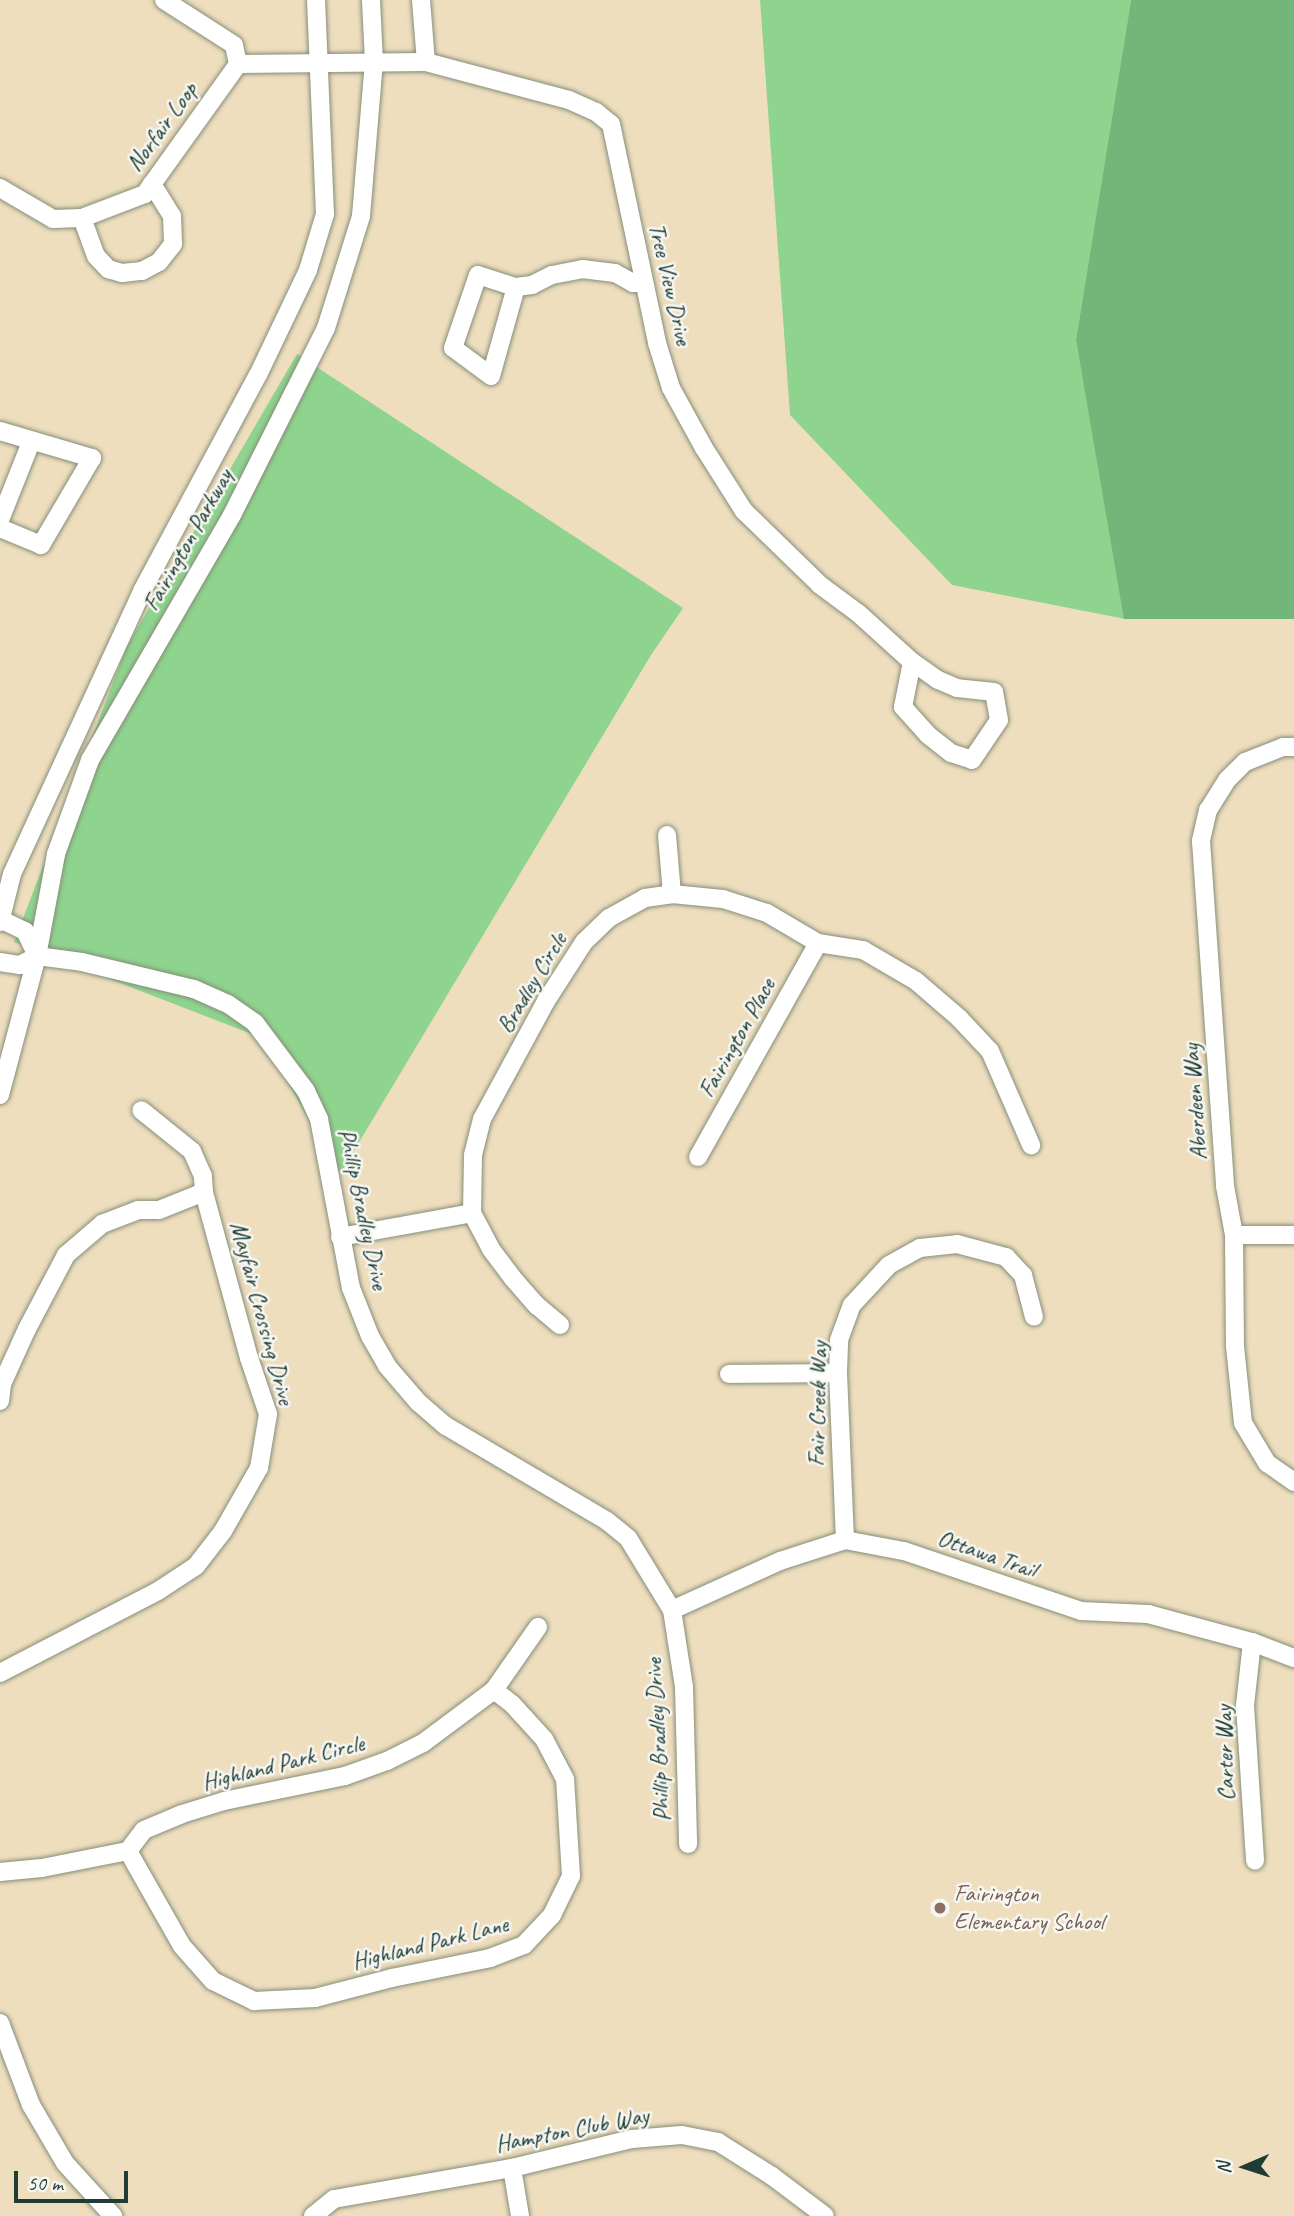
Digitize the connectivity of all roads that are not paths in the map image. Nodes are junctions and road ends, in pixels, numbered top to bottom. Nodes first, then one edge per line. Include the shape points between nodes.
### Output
1 (164, 0) edge
2 (316, 0) edge
3 (371, 0) edge
4 (421, 0) edge
5 (374, 62) junction
6 (426, 62) junction
7 (238, 64) junction
8 (320, 64) junction
9 (152, 184) junction
10 (0, 188) edge
11 (82, 218) junction
12 (644, 283) junction
13 (516, 287) junction
14 (0, 430) edge
15 (31, 442) junction
16 (0, 520) edge
17 (0, 528) edge
18 (912, 663) junction
19 (1294, 747) edge
20 (667, 835) dead end
21 (672, 894) junction
22 (0, 920) edge
23 (818, 943) junction
24 (37, 956) junction
25 (0, 962) edge
26 (0, 1095) edge
27 (141, 1110) dead end
28 (1031, 1145) dead end
29 (698, 1157) dead end
30 (204, 1192) junction
31 (472, 1213) junction
32 (1234, 1235) junction
33 (1294, 1235) edge
34 (340, 1237) junction
35 (1034, 1317) dead end
36 (560, 1325) dead end
37 (838, 1373) junction
38 (729, 1374) dead end
39 (0, 1401) edge
40 (1294, 1482) edge
41 (845, 1540) junction
42 (672, 1610) junction
43 (538, 1627) dead end
44 (1252, 1642) junction
45 (1294, 1658) edge
46 (0, 1673) edge
47 (494, 1690) junction
48 (688, 1844) dead end
49 (128, 1851) junction
50 (1255, 1861) dead end
51 (0, 1872) edge
52 (0, 2023) edge
53 (512, 2168) junction
54 (113, 2216) edge
55 (313, 2216) edge
56 (520, 2216) edge
57 (825, 2216) edge

1 - 7 street via 234,45
2 - 8 street, Fairington Parkway
3 - 5 street, Fairington Parkway
4 - 6 street
5 - 6 street, Tree View Drive
5 - 8 street, Tree View Drive
5 - 24 street, Fairington Parkway via 361,216 326,328 232,515 90,760 57,854
6 - 12 street, Tree View Drive via 569,100 611,124
7 - 8 street
7 - 9 street, Norfair Loop
8 - 22 street, Fairington Parkway via 325,214 308,270 258,375 142,592 12,874
9 - 11 street, Norfair Loop via 145,194
9 - 11 street via 172,216 173,244 159,262 142,271 108,269 96,256
10 - 11 street, Norfair Loop via 53,219
12 - 13 street via 582,269
12 - 18 street, Tree View Drive via 671,388 744,511 820,585
13 - 13 street via 502,338 491,376 453,348 478,275
14 - 15 street
15 - 16 street
15 - 17 street via 92,458 41,545
18 - 18 street, Tree View Drive via 903,707 951,753 972,760 999,720 994,692 957,688
19 - 32 street, Aberdeen Way via 1245,762 1227,780 1208,810 1201,841 1225,1186
20 - 21 street
21 - 23 street, Bradley Circle via 723,900 767,913
21 - 31 street, Bradley Circle via 645,898 609,918 584,942 546,1001 482,1119 473,1155
22 - 24 street via 25,931
23 - 28 street, Bradley Circle via 863,950 916,981 959,1018 990,1051
23 - 29 street, Fairington Place
24 - 25 street, Phillip Bradley Drive via 20,965
24 - 26 street, Fairington Parkway
24 - 34 street, Phillip Bradley Drive via 194,989 255,1023 306,1091 319,1119
27 - 30 street, Mayfair Crossing Drive via 192,1151 203,1176
30 - 39 street via 159,1210 138,1210 102,1224 66,1255 2,1384
30 - 46 street, Mayfair Crossing Drive via 268,1414 258,1468 223,1531 196,1566 158,1591
31 - 34 street
31 - 36 street, Bradley Circle via 512,1277
32 - 33 street
32 - 40 street, Aberdeen Way via 1235,1346 1243,1423 1267,1463
34 - 42 street, Phillip Bradley Drive via 351,1288 370,1336 387,1366 418,1402 446,1426 628,1538
35 - 37 street, Fair Creek Way via 1023,1275 1006,1257 957,1244 920,1248 888,1265 852,1305 839,1340
37 - 38 street
37 - 41 street, Fair Creek Way
41 - 42 street, Ottawa Trail via 780,1561
41 - 44 street, Ottawa Trail via 904,1551 1081,1611 1148,1614
42 - 48 street, Phillip Bradley Drive via 684,1687
43 - 47 street, Highland Park Circle
44 - 45 street, Ottawa Trail
44 - 50 street, Carter Way via 1245,1705
47 - 49 street, Highland Park Circle via 423,1744 387,1761 345,1776 182,1814 145,1830
47 - 49 street, Highland Park Lane via 544,1740 565,1779 571,1876 552,1915 524,1945 490,1958 315,1998 254,2001 213,1981 182,1946
49 - 51 street
52 - 54 street via 31,2105 51,2140 65,2163
53 - 55 street, Hampton Club Way via 334,2199
53 - 56 street
53 - 57 street, Hampton Club Way via 632,2139 682,2135 718,2142

